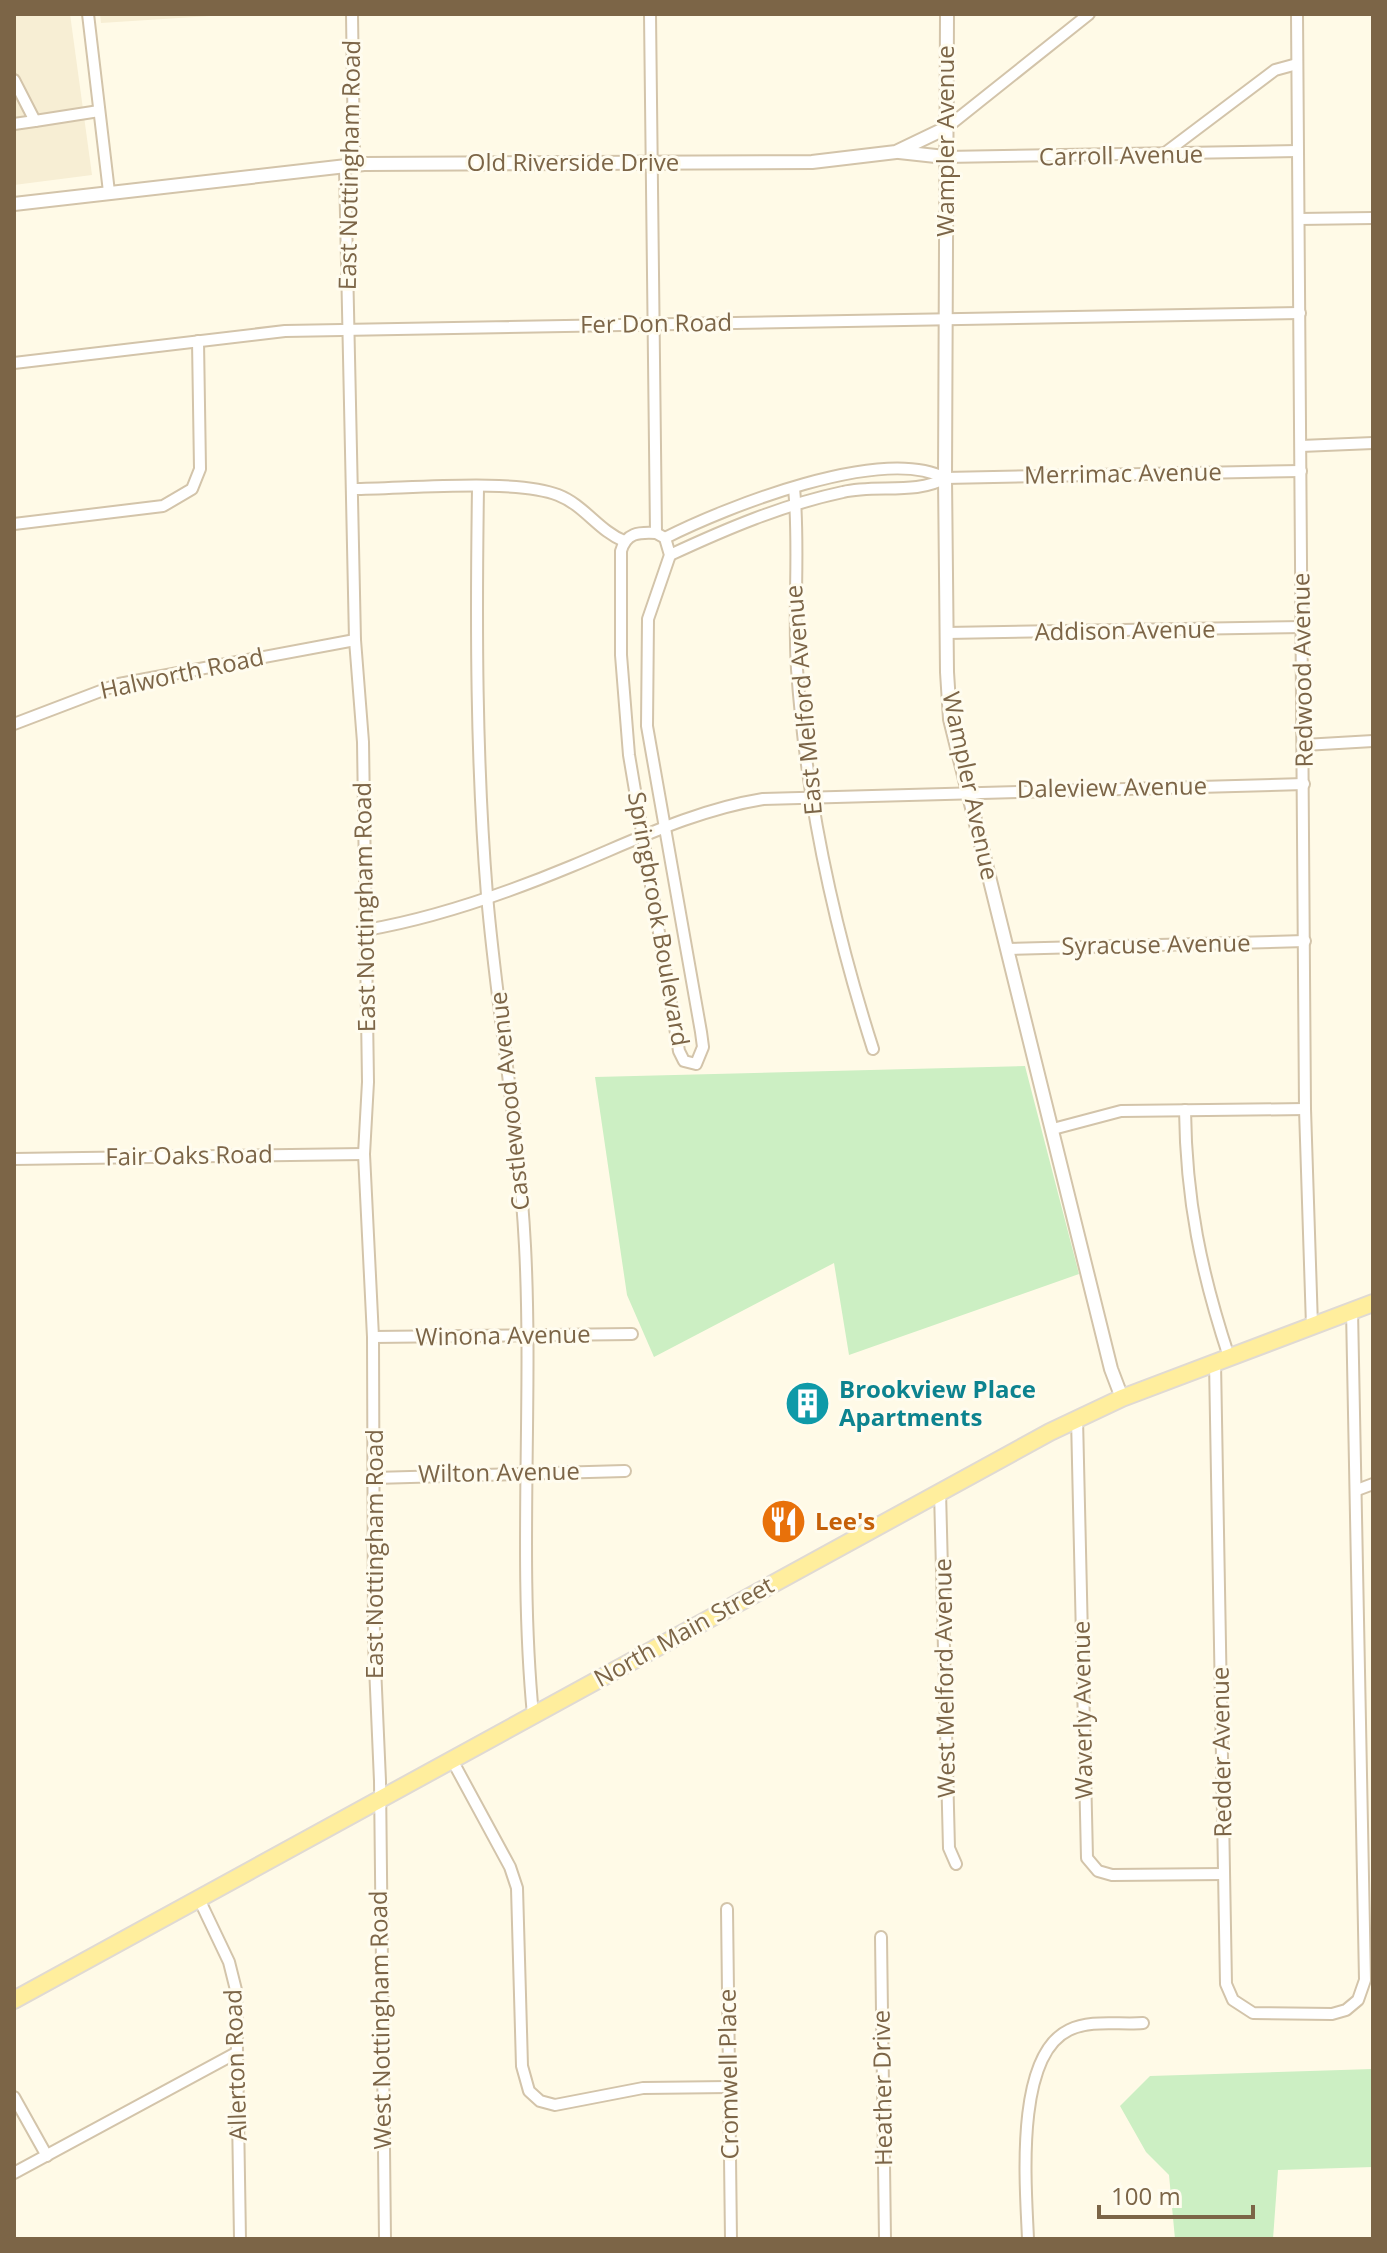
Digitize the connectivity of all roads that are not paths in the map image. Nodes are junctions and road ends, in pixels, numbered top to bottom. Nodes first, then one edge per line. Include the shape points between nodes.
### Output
1 (88, 14) edge
2 (352, 14) edge
3 (650, 14) edge
4 (947, 14) edge
5 (1089, 14) edge
6 (1297, 14) edge
7 (1297, 64) junction
8 (14, 80) edge
9 (99, 111) junction
10 (35, 121) junction
11 (14, 124) edge
12 (946, 128) junction
13 (1298, 151) junction
14 (896, 152) junction
15 (1161, 156) junction
16 (945, 157) junction
17 (651, 163) junction
18 (345, 168) junction
19 (109, 192) junction
20 (14, 204) edge
21 (1373, 218) edge
22 (1299, 219) junction
23 (1300, 313) junction
24 (946, 319) junction
25 (654, 324) junction
26 (348, 330) junction
27 (198, 341) junction
28 (14, 363) edge
29 (1373, 443) edge
30 (1301, 446) junction
31 (1301, 471) junction
32 (945, 478) junction
33 (478, 488) junction
34 (794, 488) junction
35 (353, 489) junction
36 (795, 504) junction
37 (14, 524) edge
38 (660, 536) junction
39 (624, 541) junction
40 (670, 555) junction
41 (1303, 627) junction
42 (946, 633) junction
43 (355, 640) junction
44 (14, 724) edge
45 (1373, 741) edge
46 (1304, 745) junction
47 (1304, 784) junction
48 (968, 791) junction
49 (809, 795) junction
50 (664, 826) junction
51 (642, 836) junction
52 (487, 898) junction
53 (366, 930) junction
54 (1305, 941) junction
55 (1007, 949) junction
56 (873, 1049) dead end
57 (1305, 1109) junction
58 (1185, 1110) junction
59 (1053, 1129) junction
60 (364, 1154) junction
61 (14, 1159) edge
62 (1373, 1303) edge
63 (1352, 1310) junction
64 (1312, 1326) junction
65 (632, 1334) dead end
66 (529, 1335) junction
67 (373, 1337) junction
68 (1222, 1360) junction
69 (1122, 1398) junction
70 (1077, 1418) junction
71 (625, 1471) dead end
72 (526, 1475) junction
73 (374, 1478) junction
74 (1373, 1484) edge
75 (1357, 1490) junction
76 (940, 1491) junction
77 (533, 1715) junction
78 (452, 1760) junction
79 (378, 1802) junction
80 (956, 1864) dead end
81 (1224, 1874) junction
82 (199, 1899) junction
83 (727, 1909) dead end
84 (881, 1937) dead end
85 (14, 2000) edge
86 (1143, 2023) dead end
87 (236, 2053) junction
88 (729, 2087) junction
89 (14, 2097) edge
90 (47, 2156) junction
91 (14, 2173) edge
92 (240, 2239) edge
93 (385, 2239) edge
94 (731, 2239) edge
95 (885, 2239) edge
96 (1028, 2239) edge

1 - 9 street
2 - 18 street, East Nottingham Road via 354,154
3 - 17 street
4 - 12 street, Wampler Avenue
5 - 12 street, Old Riverside Drive
6 - 7 street, Redwood Avenue
7 - 13 street, Redwood Avenue
7 - 15 street via 1275,70
8 - 10 street
9 - 10 street
9 - 19 street
10 - 11 street
12 - 14 street, Old Riverside Drive
12 - 16 street, Wampler Avenue
13 - 15 street, Carroll Avenue
13 - 22 street, Redwood Avenue
14 - 16 street
14 - 17 street, Old Riverside Drive via 812,162
15 - 16 street, Carroll Avenue
16 - 24 street, Wampler Avenue
17 - 18 street, Old Riverside Drive
17 - 25 street
18 - 19 street, Old Riverside Drive
18 - 26 street, East Nottingham Road
19 - 20 street, Old Riverside Drive
21 - 22 street
22 - 23 street, Redwood Avenue
23 - 24 street, Fer Don Road
23 - 30 street, Redwood Avenue
24 - 25 street, Fer Don Road
24 - 32 street, Wampler Avenue
25 - 26 street, Fer Don Road
25 - 38 street
26 - 27 street, Fer Don Road
26 - 35 street, East Nottingham Road
27 - 28 street, Fer Don Road
27 - 37 street via 200,469 187,494 163,506
29 - 30 street
30 - 31 street, Redwood Avenue
31 - 32 street, Merrimac Avenue
31 - 41 street, Redwood Avenue
32 - 34 street, Merrimac Avenue via 931,471 863,472
32 - 36 street, Merrimac Avenue via 933,485 861,488
32 - 42 street, Wampler Avenue
33 - 35 street
33 - 39 street via 524,487 558,495
33 - 52 street, Castlewood Avenue via 476,689
34 - 36 street, East Melford Avenue
34 - 38 street, Merrimac Avenue
35 - 43 street, East Nottingham Road
36 - 40 street, Merrimac Avenue
36 - 49 street, East Melford Avenue via 795,630
38 - 39 street via 632,534
38 - 40 street
39 - 51 street, Springbrook Boulevard via 623,696
40 - 50 street, Springbrook Boulevard via 648,619 645,669 647,726
41 - 42 street, Addison Avenue
41 - 46 street, Redwood Avenue
42 - 48 street, Wampler Avenue via 950,719
43 - 44 street, Halworth Road via 119,684
43 - 53 street, East Nottingham Road via 363,742
45 - 46 street
46 - 47 street, Redwood Avenue
47 - 48 street, Daleview Avenue
47 - 54 street, Redwood Avenue
48 - 49 street, Daleview Avenue
48 - 55 street, Wampler Avenue
49 - 50 street, Daleview Avenue via 733,804
49 - 56 street, East Melford Avenue via 831,906
50 - 51 street, Daleview Avenue
50 - 51 street, Springbrook Boulevard via 701,1032 703,1047 696,1064 684,1061 679,1051
51 - 52 street, Daleview Avenue
52 - 53 street, Daleview Avenue
52 - 66 street, Castlewood Avenue via 521,1184
53 - 60 street, East Nottingham Road
54 - 55 street, Syracuse Avenue
54 - 57 street, Redwood Avenue
55 - 59 street, Wampler Avenue
57 - 58 street
57 - 64 street, Redwood Avenue
58 - 59 street via 1121,1111
58 - 68 street, Redder Avenue via 1195,1236
59 - 69 street, Wampler Avenue
60 - 61 street, Fair Oaks Road
60 - 67 street, East Nottingham Road
62 - 63 main road, North Main Street
63 - 64 main road, North Main Street
63 - 75 street
64 - 68 main road, North Main Street
65 - 66 street, Winona Avenue
66 - 67 street, Winona Avenue
66 - 72 street, Castlewood Avenue
67 - 73 street, East Nottingham Road
68 - 69 main road, North Main Street
68 - 81 street, Redder Avenue
69 - 70 main road, North Main Street
70 - 76 main road, North Main Street
70 - 81 street, Waverly Avenue via 1087,1858 1098,1871 1112,1875
71 - 72 street, Wilton Avenue
72 - 73 street, Wilton Avenue
72 - 77 street, Castlewood Avenue
73 - 79 street, East Nottingham Road
74 - 75 street
75 - 81 street, Redder Avenue via 1365,1980 1351,2007 1332,2014 1253,2013 1240,2007 1226,1984
76 - 77 main road, North Main Street
76 - 80 street, West Melford Avenue via 949,1848
77 - 78 main road, North Main Street
78 - 79 main road, North Main Street
78 - 88 street via 517,1888 522,2066 529,2091 555,2105 643,2088
79 - 82 main road, North Main Street
79 - 93 street, West Nottingham Road
82 - 85 main road, North Main Street
82 - 87 street, Allerton Road via 232,1970
83 - 88 street, Cromwell Place
84 - 95 street, Heather Drive
86 - 96 street via 1079,2026 1048,2048 1028,2127
87 - 90 street
87 - 92 street, Allerton Road
88 - 94 street, Cromwell Place
89 - 90 street
90 - 91 street

